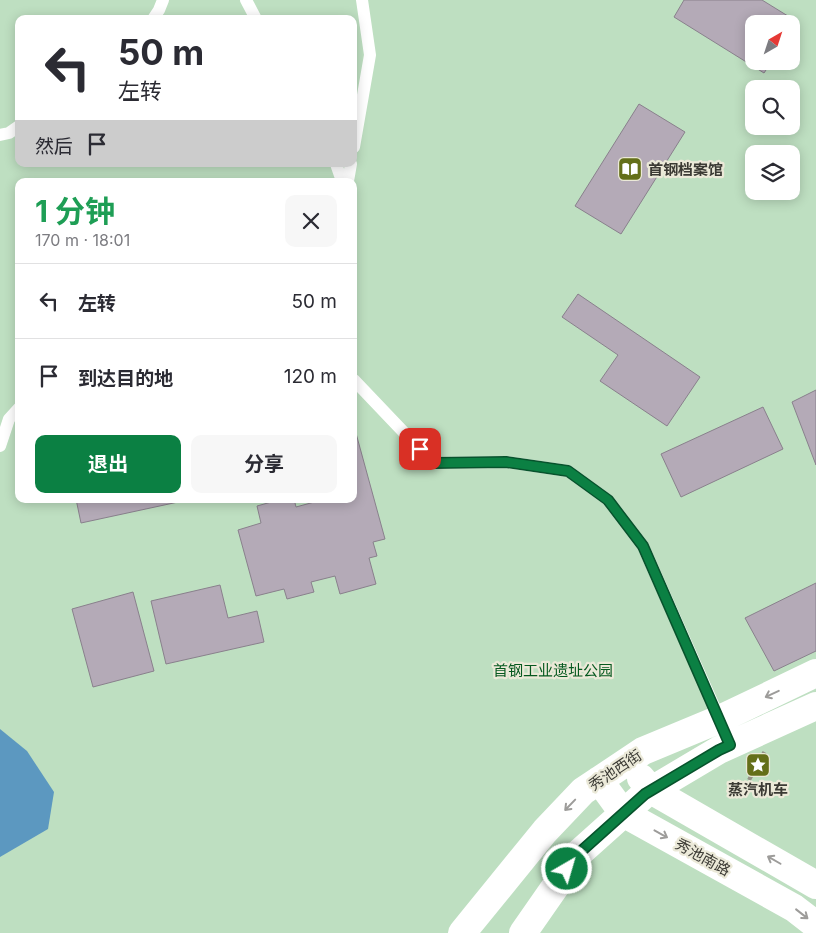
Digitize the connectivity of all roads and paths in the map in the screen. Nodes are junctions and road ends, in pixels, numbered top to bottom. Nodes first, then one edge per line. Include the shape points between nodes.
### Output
1 (163, 0) edge
2 (246, 0) edge
3 (362, 0) edge
4 (156, 15) edge
5 (254, 15) edge
6 (15, 129) edge
7 (357, 130) edge
8 (0, 136) edge
9 (357, 383) edge
10 (15, 412) edge
11 (0, 446) edge
12 (816, 673) edge
13 (816, 706) edge
14 (720, 719) junction
15 (730, 745) junction
16 (627, 761) junction
17 (599, 780) junction
18 (651, 790) junction
19 (623, 813) junction
20 (816, 885) edge
21 (816, 926) edge
22 (462, 933) edge
23 (523, 933) edge

1 - 4 lane
2 - 5 lane
3 - 7 lane via 370,55
6 - 8 lane
9 - 14 lane via 433,463 506,462 568,471 608,500 643,546
10 - 11 lane via 9,419
12 -> 14 street, 秀池西街
13 - 15 street
14 - 15 lane
14 - 16 street, 秀池西街 via 643,751
15 - 18 street
16 - 17 street, 秀池西街
16 - 18 street
17 - 19 street, 秀池南路
17 -> 22 street, 秀池西街 via 545,831
18 - 19 street
20 -> 18 street
19 -> 21 street, 秀池南路 via 794,908
19 - 23 street via 578,854

